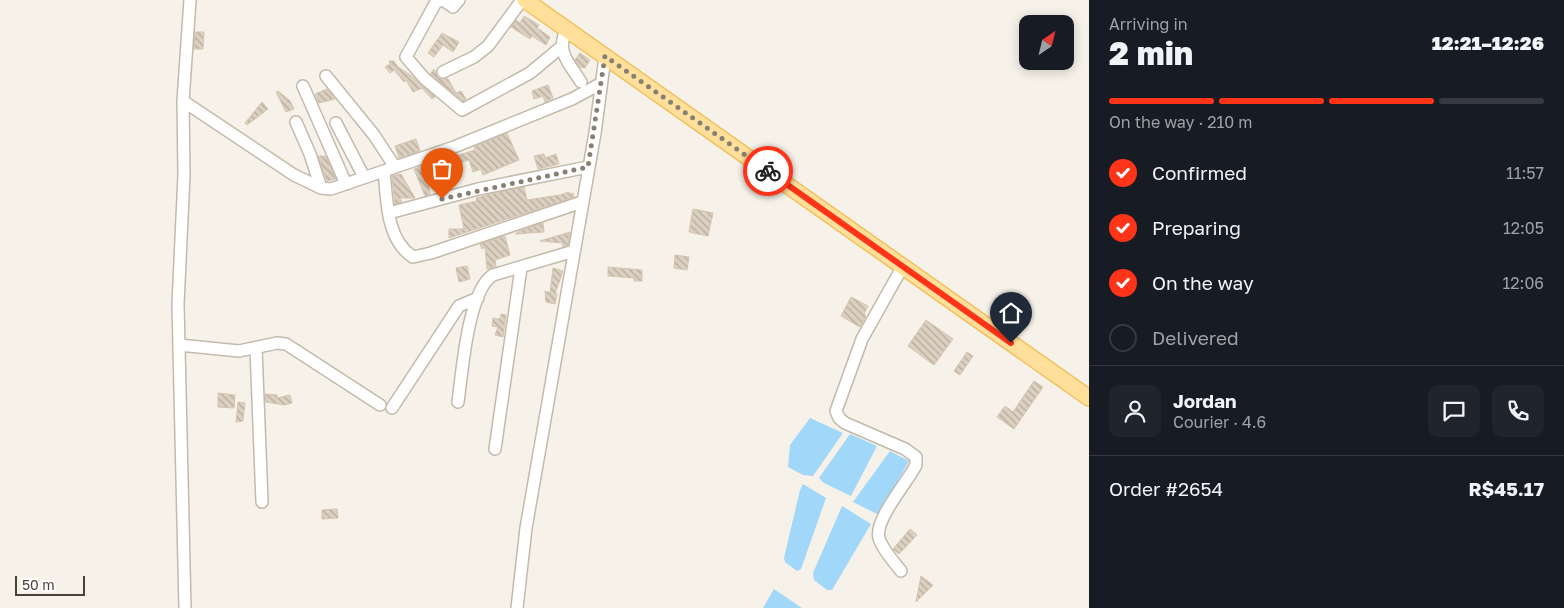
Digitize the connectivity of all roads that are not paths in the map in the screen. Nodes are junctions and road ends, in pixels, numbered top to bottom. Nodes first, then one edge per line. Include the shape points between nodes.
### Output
1 (190, 0) edge
2 (459, 0) edge
3 (524, 0) edge
4 (567, 29) junction
5 (560, 48) junction
6 (605, 56) junction
7 (443, 72) dead end
8 (326, 76) dead end
9 (581, 82) dead end
10 (600, 84) junction
11 (303, 86) dead end
12 (183, 100) junction
13 (296, 122) dead end
14 (336, 123) dead end
15 (588, 167) junction
16 (389, 169) junction
17 (364, 177) junction
18 (346, 184) junction
19 (321, 188) junction
20 (582, 202) junction
21 (389, 213) junction
22 (574, 251) junction
23 (903, 266) junction
24 (521, 268) junction
25 (478, 298) junction
26 (180, 345) junction
27 (256, 348) junction
28 (1089, 398) edge
29 (458, 402) dead end
30 (495, 449) dead end
31 (262, 502) dead end
32 (901, 571) dead end
33 (185, 608) edge
34 (517, 608) edge

1 - 12 street
2 - 5 street via 453,7 443,0 436,2 406,57 424,78 462,110 530,73
3 - 4 main road
3 - 7 street via 488,46 474,57
4 - 5 street
4 - 6 main road
5 - 9 street
6 - 10 street
6 - 23 main road
8 - 16 street via 374,135
10 - 15 street
10 - 16 street via 572,99 454,147
11 - 18 street
12 - 19 street via 294,175
12 - 26 street via 184,175 178,304
13 - 19 street
14 - 17 street
15 - 20 street
15 - 21 street
16 - 17 street
16 - 21 street
17 - 18 street
18 - 19 street via 331,189
20 - 21 street via 418,257 402,250
20 - 22 street
22 - 24 street
22 - 34 street via 537,462
23 - 28 main road
23 - 32 street via 862,339 836,411 845,423 905,448 916,457 916,465 879,532 880,541
24 - 25 street via 488,278
24 - 30 street
25 - 27 street via 460,306 386,406 289,345
25 - 29 street via 466,337
26 - 27 street via 221,350
26 - 33 street
27 - 31 street

